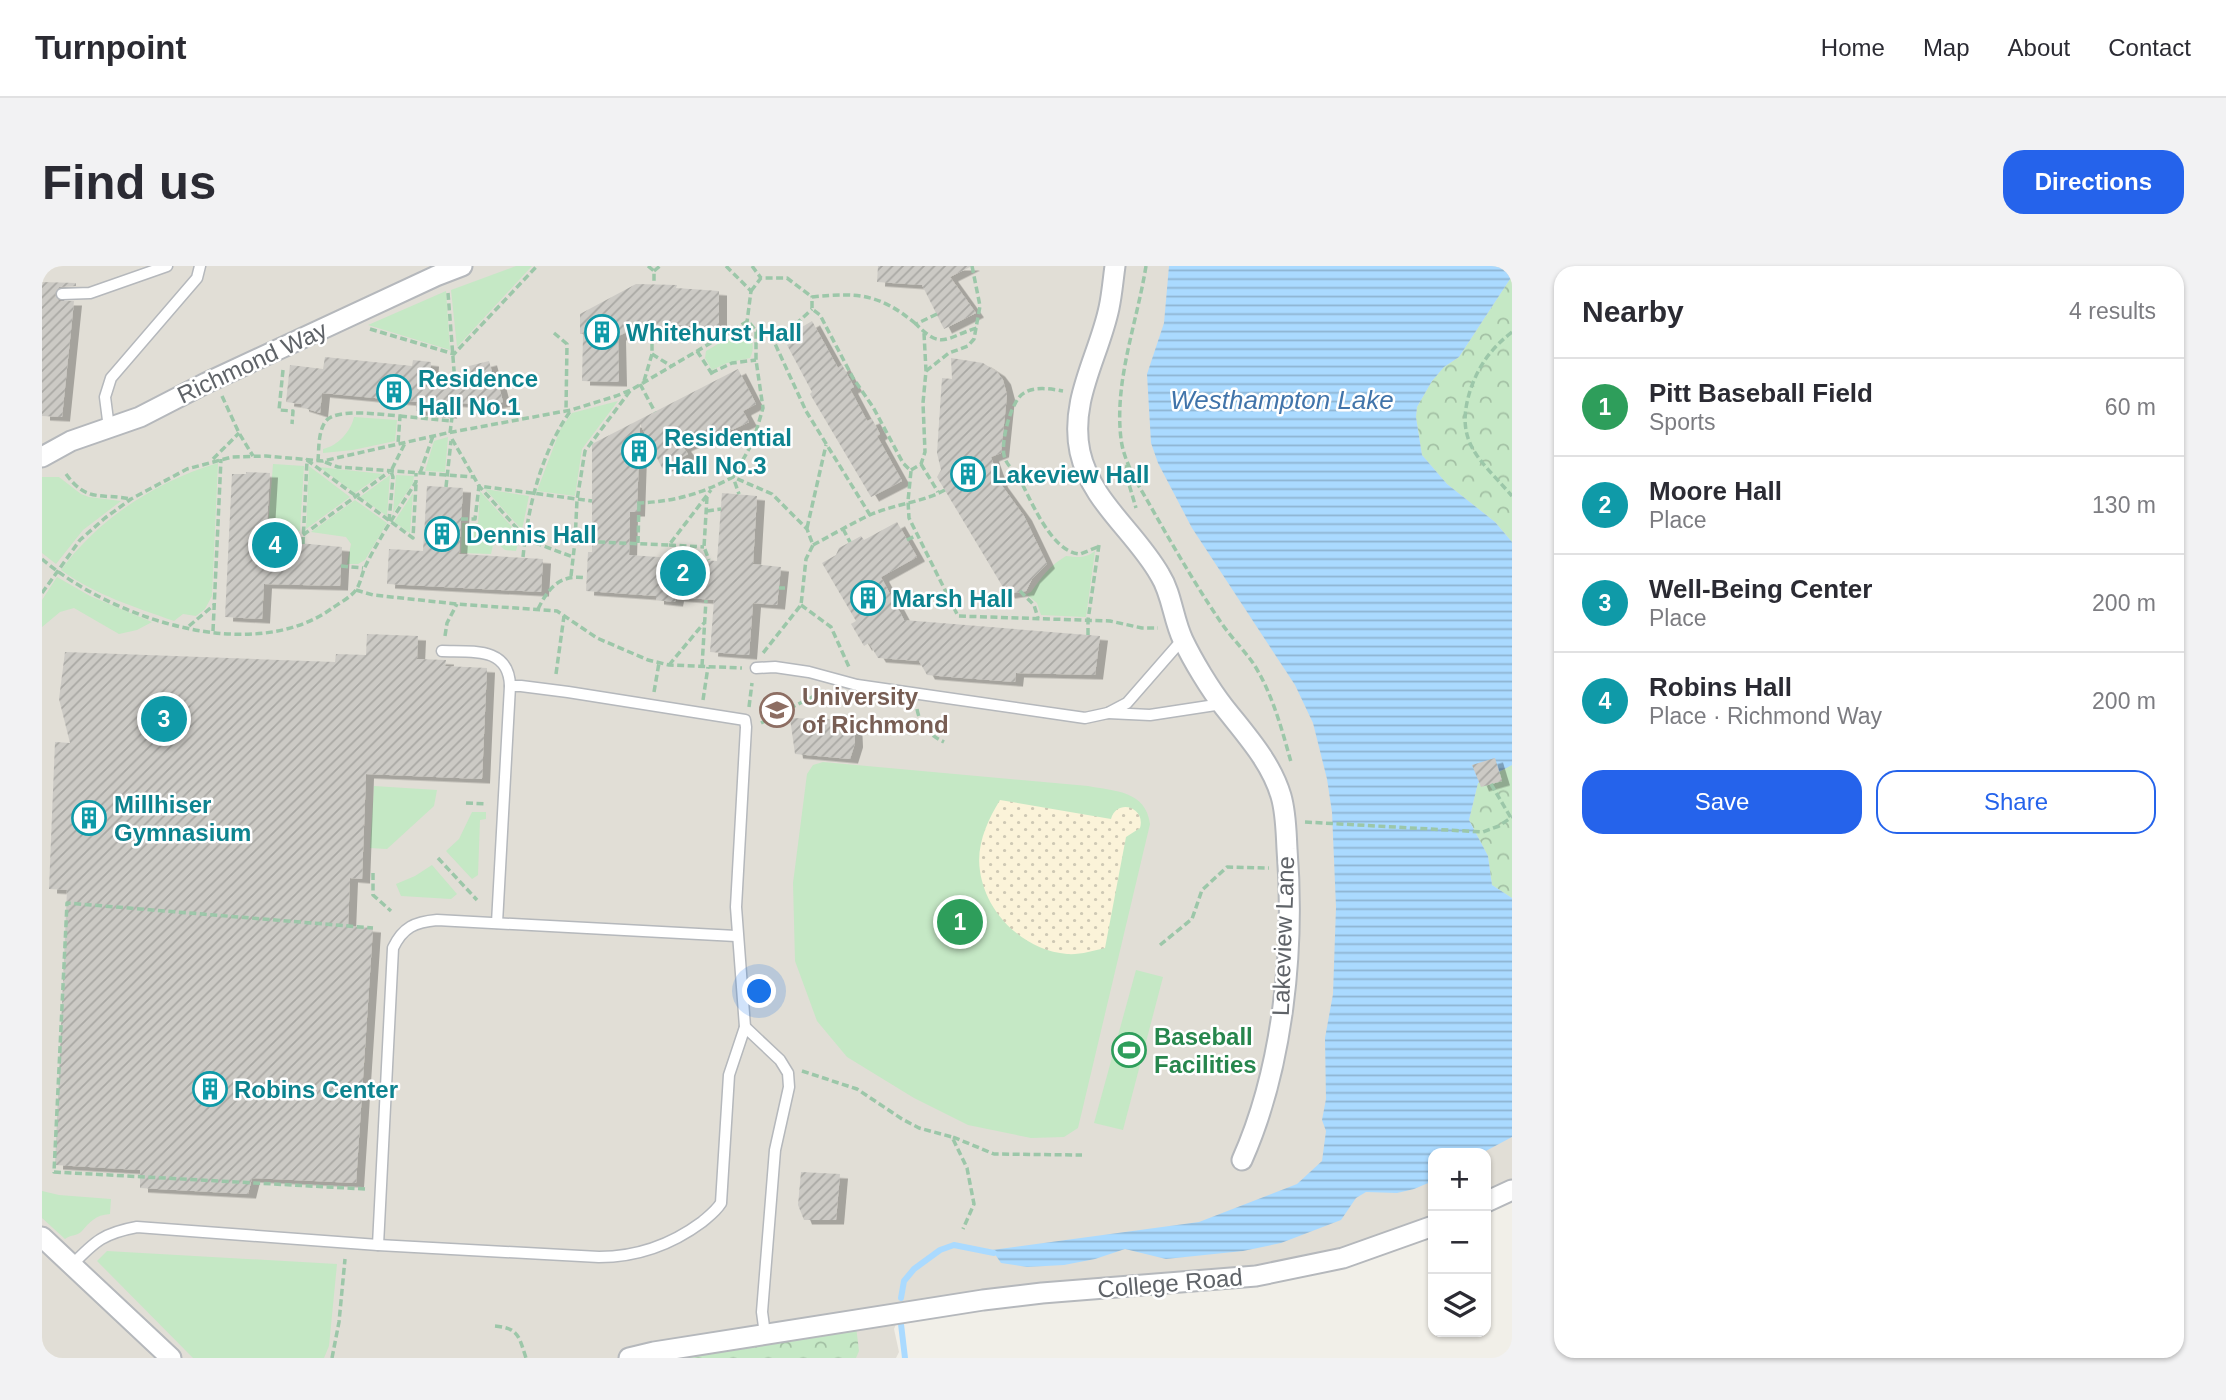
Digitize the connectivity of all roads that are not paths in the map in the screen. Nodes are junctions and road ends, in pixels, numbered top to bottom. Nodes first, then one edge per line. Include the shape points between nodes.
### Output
1 (167, 266) edge
2 (200, 266) edge
3 (462, 266) edge
4 (1115, 266) edge
5 (62, 294) dead end
6 (109, 428) junction
7 (42, 457) edge
8 (1183, 640) junction
9 (442, 651) dead end
10 (756, 668) road end
11 (510, 686) junction
12 (1222, 704) junction
13 (1108, 713) junction
14 (497, 923) junction
15 (736, 936) junction
16 (745, 1027) junction
17 (1242, 1160) dead end
18 (1512, 1190) edge
19 (1491, 1200) edge
20 (1428, 1228) edge
21 (42, 1237) edge
22 (378, 1245) junction
23 (72, 1265) junction
24 (765, 1334) junction
25 (171, 1358) edge
26 (629, 1358) edge

1 - 5 lane via 89,293
2 - 6 lane via 197,278 111,378 105,397
3 - 6 street, Richmond Way
4 - 8 street, Lakeview Lane via 1109,309 1082,395 1079,449 1092,486 1162,577
6 - 7 street, Richmond Way
8 - 12 street, Lakeview Lane
8 - 13 lane via 1127,703
9 - 11 lane via 495,656 506,668
10 - 13 lane via 809,671 857,685 1085,718
11 - 14 lane
11 - 15 lane via 744,720
12 - 13 lane via 1150,715
12 - 17 street, Lakeview Lane via 1273,775 1285,816 1289,869 1279,1034 1259,1124
14 - 15 lane
14 - 22 lane via 421,921 399,934 393,948
15 - 16 lane
16 - 22 lane via 729,1075 721,1203 684,1235 645,1252 619,1257
16 - 24 lane via 780,1060 789,1087 775,1150 762,1312
18 - 19 street
20 - 24 street, College Road via 1343,1258 1256,1276 1042,1293
21 - 23 street
22 - 23 lane via 137,1227 97,1240
23 - 25 street
24 - 26 street, College Road

